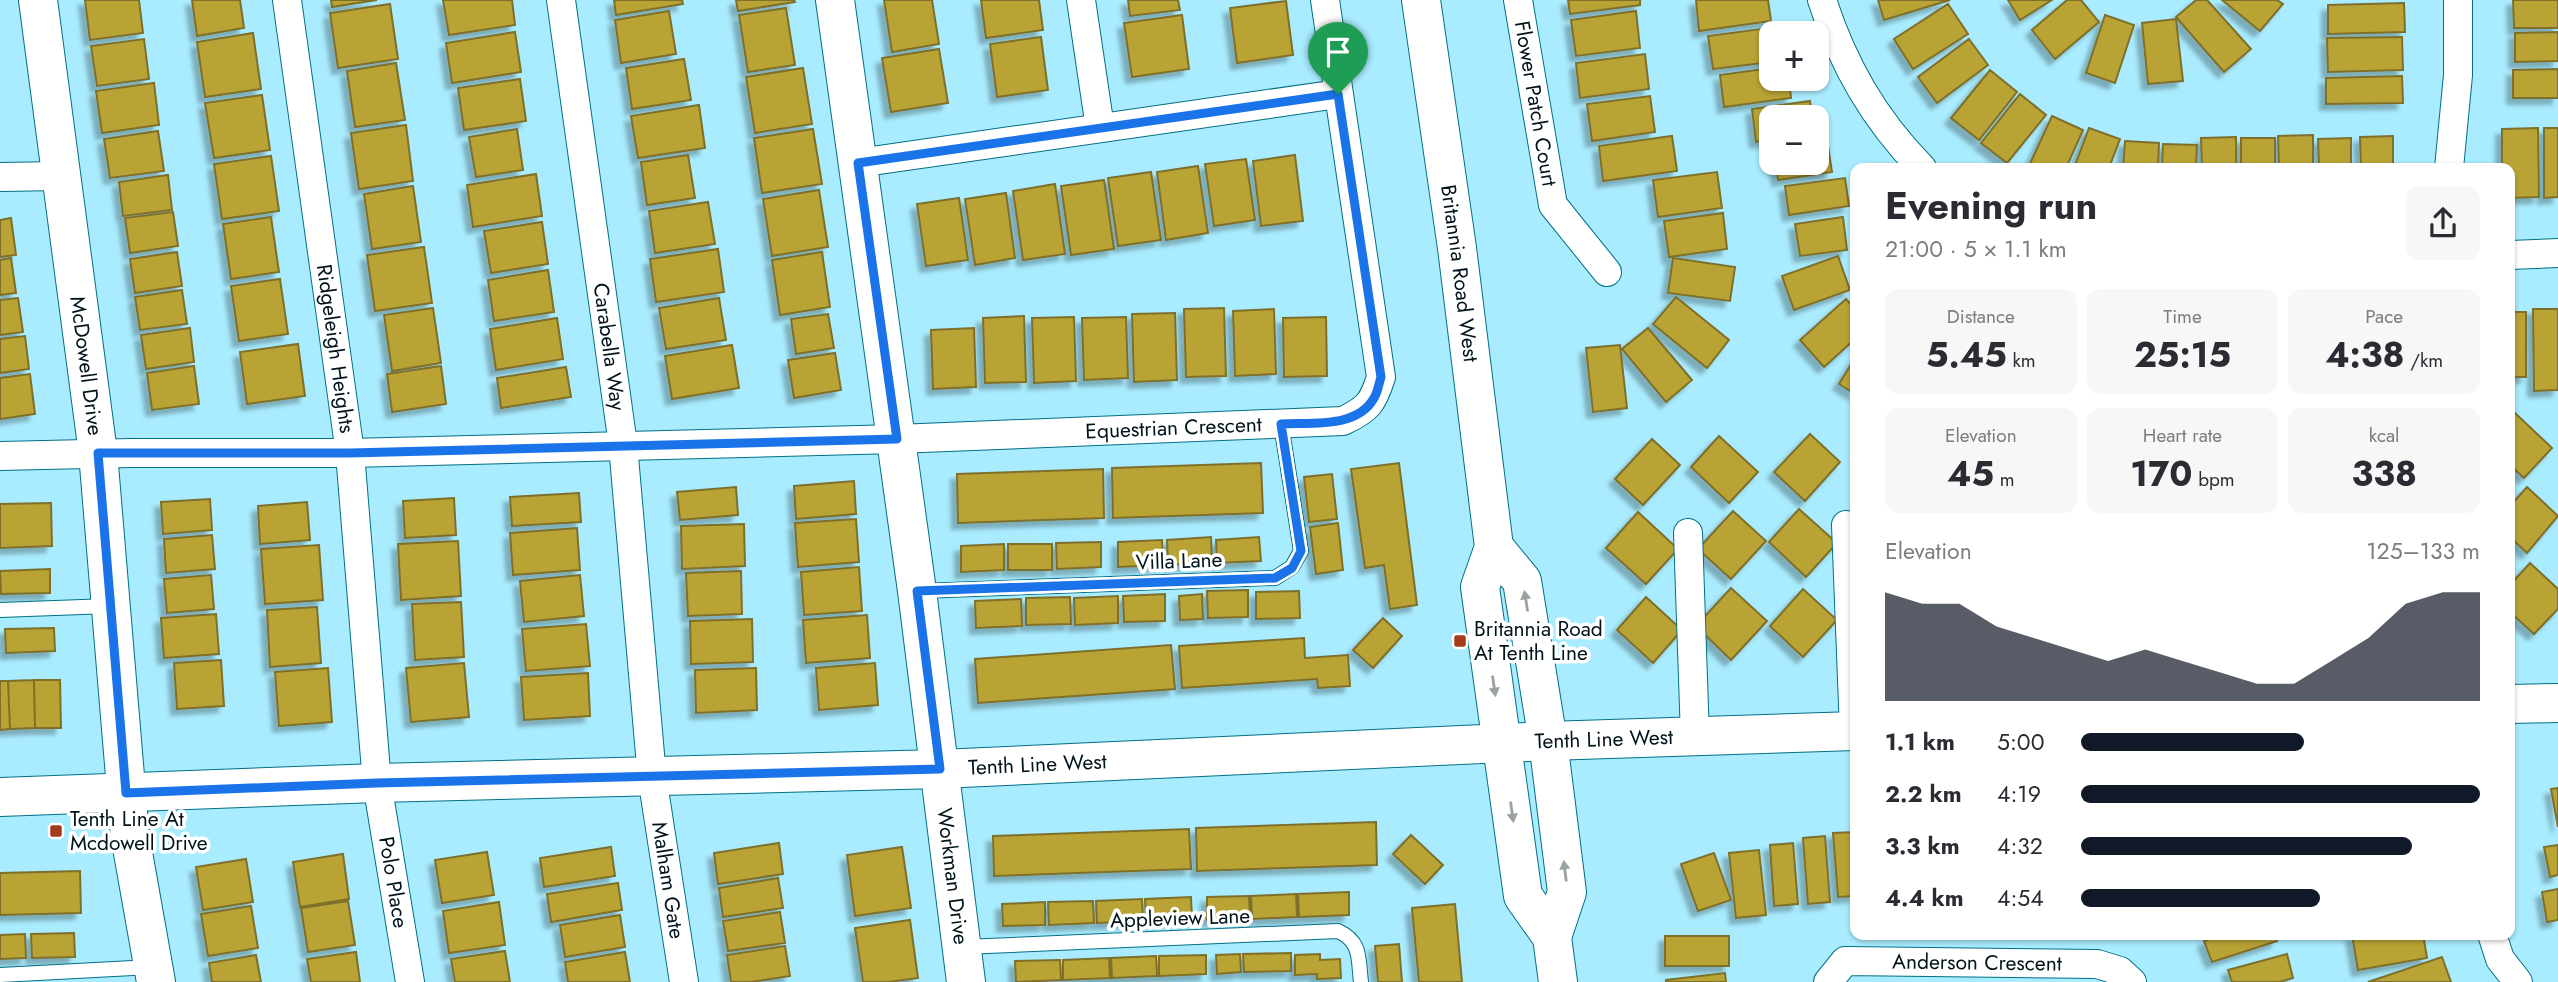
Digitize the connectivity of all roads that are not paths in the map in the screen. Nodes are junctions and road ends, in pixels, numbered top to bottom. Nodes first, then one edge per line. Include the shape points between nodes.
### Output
1 (38, 0) edge
2 (287, 0) edge
3 (561, 0) edge
4 (835, 0) edge
5 (1081, 0) edge
6 (1325, 0) edge
7 (1421, 0) edge
8 (1518, 0) edge
9 (1822, 0) edge
10 (2458, 0) edge
11 (1338, 94) junction
12 (1100, 128) junction
13 (858, 163) junction
14 (1918, 163) edge
15 (2449, 163) edge
16 (61, 176) junction
17 (0, 177) edge
18 (2558, 253) edge
19 (2515, 255) edge
20 (1606, 272) dead end
21 (1281, 424) junction
22 (897, 439) junction
23 (623, 445) junction
24 (98, 453) junction
25 (350, 453) junction
26 (0, 456) edge
27 (1846, 525) dead end
28 (1688, 533) dead end
29 (1494, 547) junction
30 (917, 591) junction
31 (110, 606) junction
32 (0, 610) edge
33 (1850, 628) edge
34 (2558, 703) edge
35 (2515, 704) edge
36 (1850, 731) edge
37 (1695, 737) junction
38 (1548, 741) junction
39 (1502, 744) junction
40 (940, 769) junction
41 (652, 778) junction
42 (377, 783) junction
43 (126, 793) junction
44 (0, 797) edge
45 (1552, 937) junction
46 (2494, 940) edge
47 (964, 965) edge
48 (155, 974) edge
49 (0, 975) edge
50 (410, 982) edge
51 (684, 982) edge
52 (1361, 982) edge
53 (1558, 982) edge
54 (1828, 982) edge
55 (2132, 982) edge
56 (2518, 982) edge

1 - 16 street, McDowell Drive
2 - 25 street, Ridgeleigh Heights
3 - 23 street, Carabella Way
4 - 13 street, Workman Drive
5 - 12 street
6 - 11 street, Equestrian Crescent
7 - 29 street, Britannia Road West
8 - 20 street, Flower Patch Court via 1553,205
9 - 14 street via 1839,48 1863,94
10 - 15 street via 2458,75
11 - 12 street
11 - 21 street, Equestrian Crescent via 1381,377 1363,412 1343,421
12 - 13 street
13 - 22 street, Workman Drive
16 - 17 street
16 - 24 street, McDowell Drive
18 - 19 street
21 - 22 street, Equestrian Crescent
21 - 30 lane, Villa Lane via 1301,551 1292,568 1275,578
22 - 23 street, Equestrian Crescent
22 - 30 street, Workman Drive
23 - 25 street, Equestrian Crescent
23 - 41 street, Carabella Way
24 - 25 street, Equestrian Crescent
24 - 26 street, Equestrian Crescent
24 - 31 street, McDowell Drive
25 - 42 street, Ridgeleigh Heights
27 - 33 street, Tenth Line West
28 - 37 street, Tenth Line West
38 -> 29 street, Britannia Road West via 1522,581
29 -> 39 street, Britannia Road West via 1480,587
30 - 40 street, Workman Drive
31 - 32 lane
31 - 43 street, McDowell Drive
34 - 35 street
36 - 37 street, Tenth Line West
37 - 38 street, Tenth Line West
38 - 39 street, Tenth Line West
45 -> 38 street, Britannia Road West via 1567,892
39 - 40 street, Tenth Line West
39 -> 45 street, Britannia Road West via 1524,896
40 - 41 street, Tenth Line West
40 - 47 street, Workman Drive
41 - 42 street, Tenth Line West
41 - 51 street, Malham Gate
42 - 43 street, Tenth Line West
42 - 50 street, Polo Place
43 - 44 street, Tenth Line West
43 - 48 street, McDowell Drive
45 - 53 street, Britannia Road West
46 - 56 street via 2500,959
47 - 52 lane, Appleview Lane via 1338,931 1356,943
48 - 49 lane
54 - 55 street, Anderson Crescent via 1845,961 2097,964 2120,971

